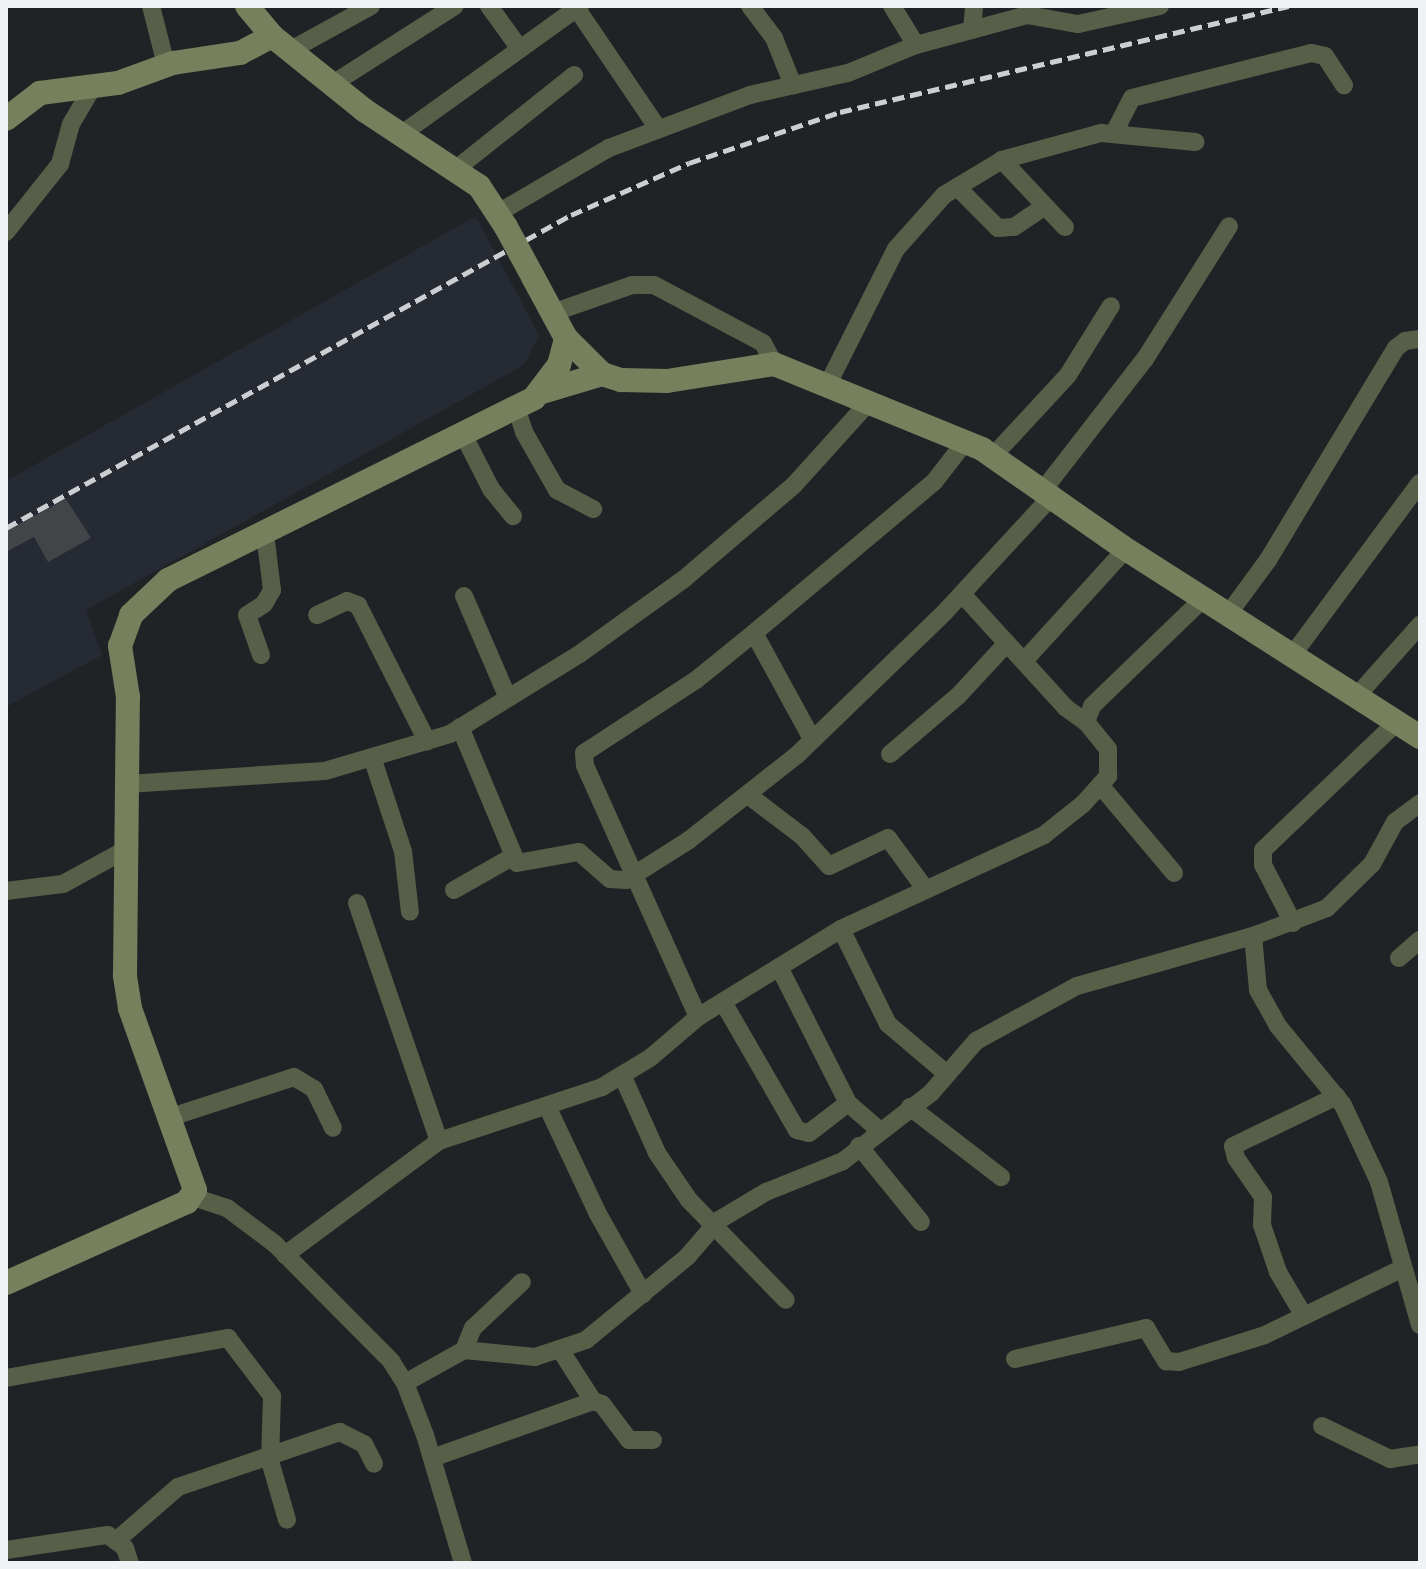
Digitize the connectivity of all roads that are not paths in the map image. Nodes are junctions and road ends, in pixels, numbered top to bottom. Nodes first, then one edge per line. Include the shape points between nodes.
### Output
1 (151, 6) edge
2 (247, 6) edge
3 (371, 6) edge
4 (455, 6) edge
5 (489, 6) edge
6 (750, 6) edge
7 (892, 6) edge
8 (974, 6) edge
9 (1160, 6) edge
10 (577, 7) edge
11 (1038, 10) edge
12 (972, 30) junction
13 (281, 43) junction
14 (916, 45) junction
15 (520, 49) junction
16 (166, 65) junction
17 (574, 75) dead end
18 (334, 83) junction
19 (94, 85) junction
20 (793, 85) junction
21 (1344, 85) dead end
22 (6, 119) edge
23 (657, 127) junction
24 (1114, 133) junction
25 (399, 136) junction
26 (1196, 142) dead end
27 (1002, 160) junction
28 (456, 169) junction
29 (957, 187) junction
30 (1045, 206) junction
31 (502, 220) junction
32 (1229, 226) dead end
33 (1065, 227) dead end
34 (6, 232) edge
35 (1111, 306) dead end
36 (552, 313) junction
37 (566, 338) junction
38 (1420, 339) edge
39 (774, 364) junction
40 (602, 374) junction
41 (829, 382) junction
42 (542, 392) junction
43 (868, 403) junction
44 (516, 407) junction
45 (463, 434) junction
46 (965, 442) junction
47 (993, 456) junction
48 (1420, 483) edge
49 (1049, 492) junction
50 (593, 509) dead end
51 (513, 516) dead end
52 (265, 534) junction
53 (1126, 549) junction
54 (962, 594) junction
55 (464, 596) dead end
56 (1205, 597) junction
57 (1229, 613) junction
58 (317, 615) dead end
59 (1420, 625) edge
60 (754, 633) junction
61 (1007, 643) junction
62 (1294, 653) junction
63 (261, 655) dead end
64 (1024, 661) junction
65 (508, 698) junction
66 (1355, 698) junction
67 (1086, 722) junction
68 (1396, 723) junction
69 (460, 727) junction
70 (1420, 737) edge
71 (812, 739) junction
72 (427, 741) junction
73 (890, 754) dead end
74 (373, 760) junction
75 (128, 784) junction
76 (1100, 785) junction
77 (748, 795) junction
78 (1420, 803) edge
79 (127, 849) junction
80 (512, 857) junction
81 (1174, 873) dead end
82 (635, 876) junction
83 (454, 890) dead end
84 (926, 890) junction
85 (6, 891) edge
86 (357, 903) dead end
87 (410, 912) dead end
88 (1293, 923) junction
89 (841, 929) junction
90 (1253, 936) junction
91 (1420, 940) edge
92 (1399, 958) dead end
93 (779, 967) junction
94 (723, 1002) junction
95 (698, 1017) junction
96 (947, 1074) junction
97 (622, 1075) junction
98 (1337, 1096) junction
99 (848, 1103) junction
100 (547, 1106) junction
101 (910, 1107) junction
102 (171, 1117) junction
103 (333, 1128) dead end
104 (878, 1129) junction
105 (439, 1141) junction
106 (859, 1146) junction
107 (1001, 1177) dead end
108 (193, 1197) junction
109 (921, 1222) dead end
110 (710, 1227) junction
111 (285, 1255) junction
112 (1401, 1269) junction
113 (522, 1282) dead end
114 (6, 1283) edge
115 (643, 1294) junction
116 (786, 1300) dead end
117 (1304, 1316) junction
118 (1420, 1325) edge
119 (464, 1350) junction
120 (561, 1351) junction
121 (1015, 1359) dead end
122 (6, 1378) edge
123 (405, 1383) junction
124 (593, 1401) junction
125 (1322, 1426) dead end
126 (653, 1440) dead end
127 (270, 1454) junction
128 (1420, 1454) edge
129 (432, 1458) junction
130 (374, 1464) dead end
131 (287, 1520) dead end
132 (117, 1540) junction
133 (6, 1550) edge
134 (130, 1563) edge
135 (463, 1563) edge

1 - 16 street
2 - 13 street
3 - 13 street
4 - 18 street
5 - 15 street
6 - 20 street via 774,38
7 - 14 street
8 - 12 street
9 - 11 street via 1078,24
10 - 15 street
10 - 23 street
11 - 12 street
12 - 14 street
13 - 16 street
13 - 18 street
14 - 20 street via 858,70
15 - 25 street
16 - 19 street via 118,83
17 - 28 street
18 - 25 street
19 - 22 street via 40,93
19 - 34 street via 71,124 60,164
20 - 23 street
21 - 24 street via 1325,56 1311,53 1132,98
23 - 31 street via 597,154
24 - 26 street
24 - 27 street
25 - 28 street
27 - 29 street
27 - 30 street
28 - 31 street via 479,186
29 - 30 street via 998,228 1014,227
29 - 41 street via 902,239
30 - 33 street
31 - 36 street, bridge
32 - 49 street via 1145,359
35 - 47 street via 1068,375
36 - 37 street
36 - 39 street via 632,285 654,285 757,339
37 - 40 street
37 - 42 street via 559,365
38 - 57 street via 1396,348 1268,560
39 - 40 street via 667,381
39 - 41 street
40 - 42 street
41 - 43 street
42 - 44 street
43 - 46 street
43 - 65 street via 794,485 684,579
44 - 45 street
44 - 50 street via 557,490
45 - 51 street via 491,489
45 - 52 street
46 - 47 street
46 - 60 street via 934,482
47 - 49 street
48 - 62 street
49 - 53 street
49 - 54 street
52 - 63 street via 272,590 264,604 247,615
52 - 75 street via 168,580 131,615 120,646 128,697
53 - 56 street
53 - 64 street
54 - 61 street
54 - 71 street
55 - 65 street
56 - 57 street
56 - 67 street via 1092,706
57 - 62 street
58 - 72 street via 347,601 358,605
59 - 66 street
60 - 71 street
60 - 82 street via 696,680 584,753
61 - 64 street
61 - 73 street via 958,696
62 - 66 street
64 - 67 street
65 - 69 street
66 - 68 street
67 - 76 street via 1111,756 1108,776
68 - 70 street
68 - 88 street via 1263,850 1263,865
69 - 72 street
69 - 80 street
71 - 77 street
72 - 74 street
74 - 75 street via 325,771
74 - 87 street via 403,851
75 - 79 street
76 - 81 street
76 - 84 street via 1044,835
77 - 82 street
77 - 84 street via 802,836 829,866 888,838
78 - 88 street via 1395,822 1372,864 1338,902
79 - 85 street via 63,884
79 - 102 street via 128,1000
80 - 82 street via 524,864 579,852 610,879
80 - 83 street
82 - 95 street
84 - 89 street
86 - 105 street
88 - 90 street
89 - 93 street
89 - 96 street via 888,1024
90 - 96 street via 1077,986 976,1041
90 - 98 street via 1258,990 1278,1026
91 - 92 street
93 - 94 street
93 - 99 street
94 - 95 street
94 - 99 street via 797,1130 809,1133
95 - 97 street
96 - 101 street
97 - 100 street
97 - 110 street via 657,1153
98 - 112 street via 1383,1193
98 - 117 street via 1233,1146 1263,1197 1262,1225 1278,1272
99 - 104 street
100 - 105 street
100 - 115 street
101 - 104 street
101 - 107 street
102 - 103 street via 294,1077 314,1089
102 - 108 street
104 - 106 street
105 - 111 street
106 - 109 street
106 - 110 street via 832,1166 766,1192
108 - 111 street via 227,1208
108 - 114 street
110 - 115 street via 687,1257
110 - 116 street
111 - 123 street via 372,1341
112 - 117 street
112 - 118 street
113 - 119 street via 473,1328
115 - 120 street via 595,1334
117 - 121 street via 1265,1335 1173,1363 1146,1328
119 - 120 street via 535,1357
119 - 123 street
120 - 124 street
122 - 127 street via 228,1338 272,1396
123 - 129 street
124 - 126 street via 602,1404 629,1440
124 - 129 street
125 - 128 street via 1390,1459
127 - 130 street via 348,1432 364,1444
127 - 131 street
127 - 132 street via 166,1493
129 - 135 street
132 - 133 street via 95,1535
132 - 134 street

